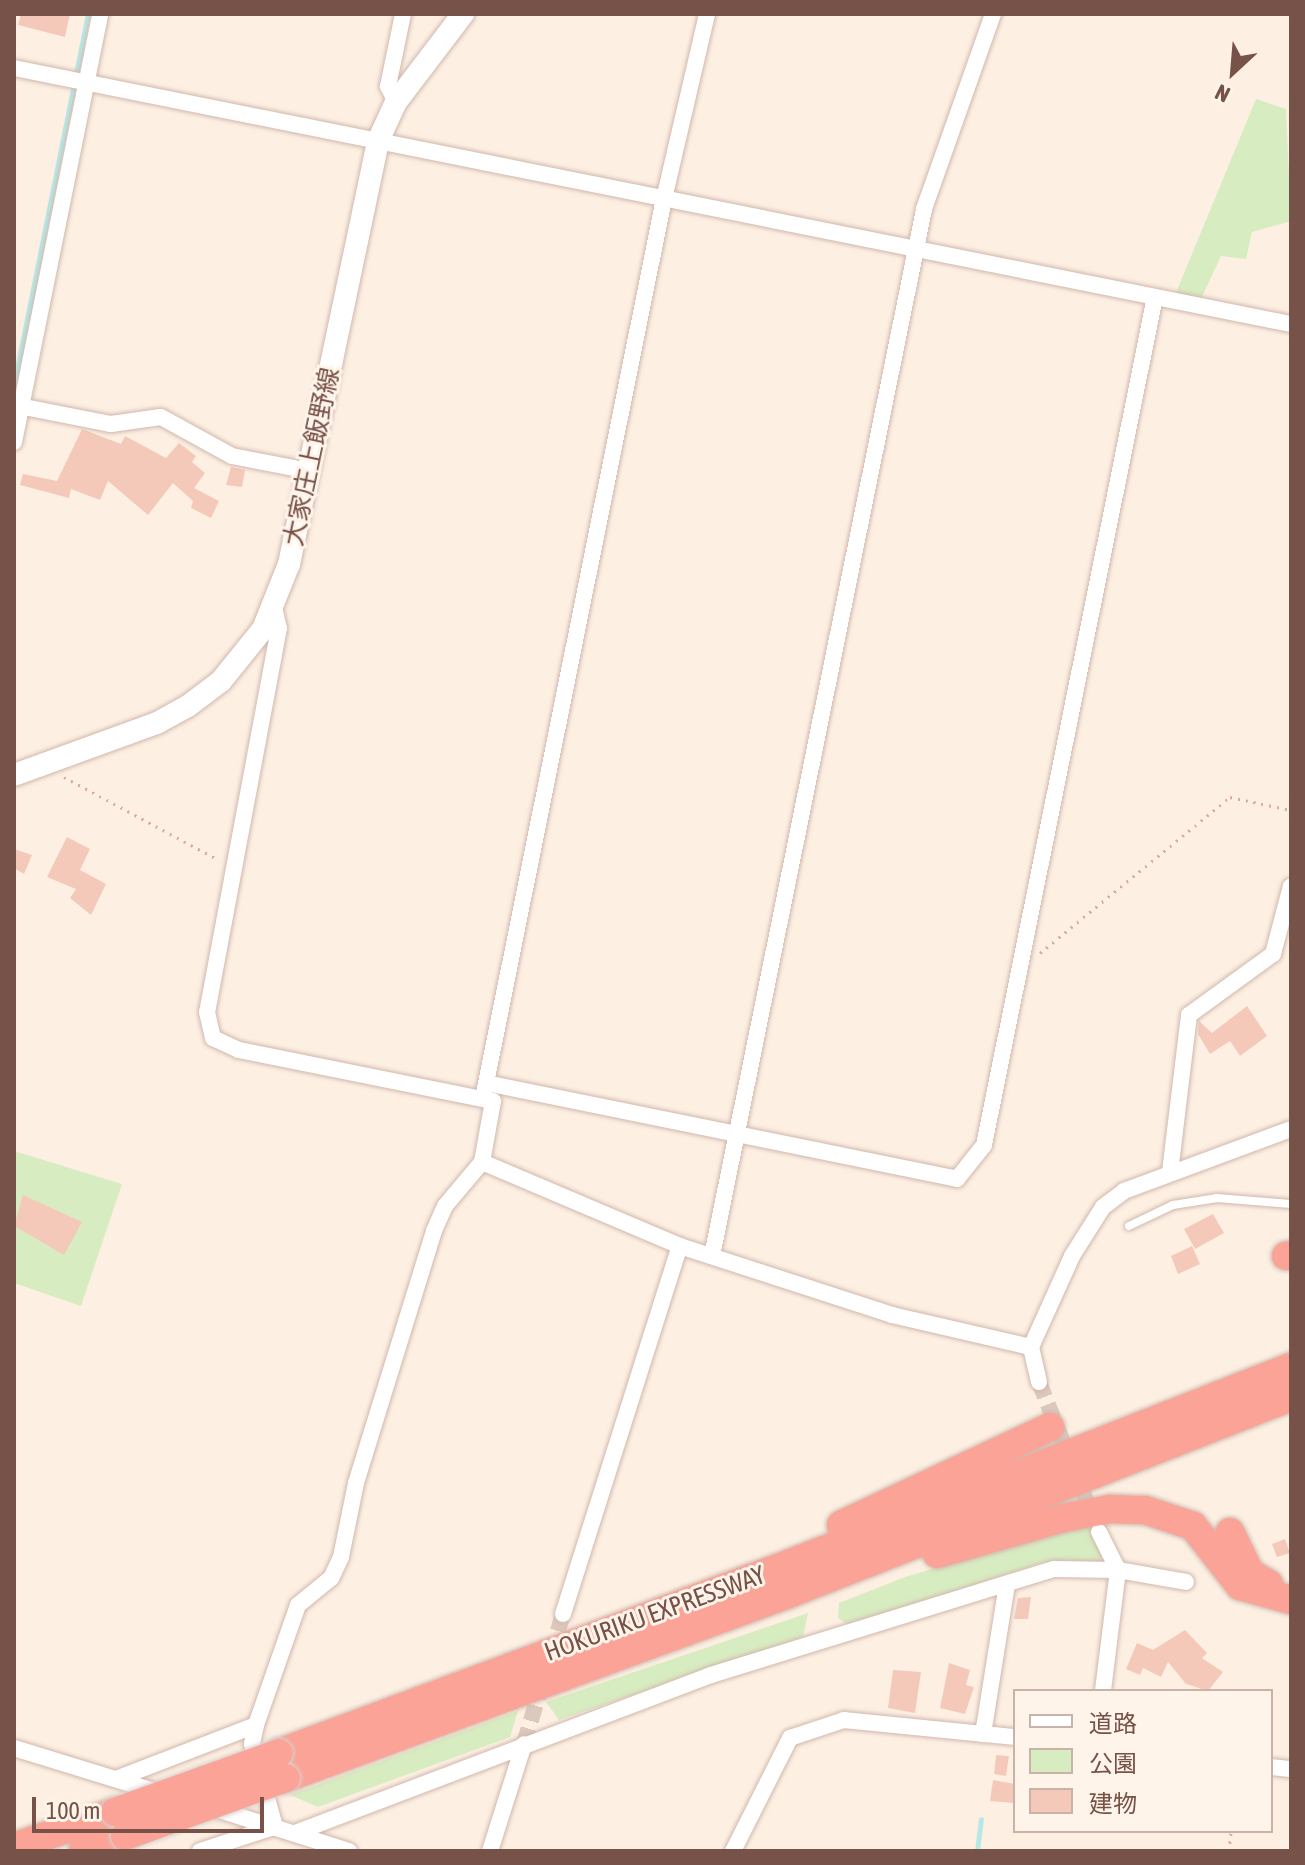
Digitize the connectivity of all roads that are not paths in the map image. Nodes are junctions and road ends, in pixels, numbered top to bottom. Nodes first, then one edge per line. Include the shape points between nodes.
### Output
1 (100, 14) edge
2 (403, 14) edge
3 (463, 14) edge
4 (707, 14) edge
5 (993, 14) edge
6 (14, 68) edge
7 (86, 83) junction
8 (396, 102) junction
9 (378, 141) junction
10 (664, 199) junction
11 (916, 250) junction
12 (1155, 297) junction
13 (1291, 324) edge
14 (18, 405) edge
15 (14, 442) edge
16 (309, 471) junction
17 (274, 607) junction
18 (14, 775) edge
19 (1291, 886) edge
20 (485, 1091) junction
21 (1291, 1129) edge
22 (736, 1137) junction
23 (482, 1162) junction
24 (1170, 1172) junction
25 (1291, 1204) edge
26 (1129, 1226) dead end
27 (680, 1246) junction
28 (712, 1256) junction
29 (1031, 1347) junction
30 (1291, 1367) edge
31 (1039, 1382) tunnel mouth
32 (1291, 1397) edge
33 (1050, 1427) dead end
34 (1242, 1530) dead end
35 (1099, 1532) tunnel mouth
36 (1118, 1570) junction
37 (1186, 1582) dead end
38 (1007, 1584) junction
39 (1291, 1584) edge
40 (1291, 1600) edge
41 (563, 1614) tunnel mouth
42 (581, 1642) junction
43 (636, 1651) junction
44 (1103, 1689) edge
45 (256, 1725) junction
46 (983, 1734) junction
47 (1013, 1737) edge
48 (524, 1744) junction
49 (14, 1748) edge
50 (283, 1766) junction
51 (116, 1779) junction
52 (120, 1824) junction
53 (275, 1827) junction
54 (295, 1833) junction
55 (218, 1846) edge
56 (14, 1847) edge
57 (83, 1851) edge
58 (200, 1851) edge
59 (349, 1851) edge
60 (490, 1851) edge
61 (733, 1851) edge

1 - 7 street
2 - 8 street via 388,86
3 - 8 main road, 大家庄上飯野線
4 - 10 street
5 - 11 street via 924,209
6 - 7 street
7 - 9 street
7 - 14 street
8 - 9 main road, 大家庄上飯野線
9 - 10 street
9 - 16 main road, 大家庄上飯野線
10 - 11 street
10 - 20 street
11 - 12 street
11 - 22 street
12 - 13 street
12 - 22 street via 984,1145 957,1179
14 - 15 street
14 - 16 street via 111,424 161,417 232,456
16 - 17 main road, 大家庄上飯野線
17 - 18 main road, 大家庄上飯野線 via 237,664 188,706 157,723
17 - 20 street via 279,628 207,1012 213,1038 239,1050
19 - 24 street via 1273,954 1189,1015
20 - 22 street
20 - 23 street via 493,1101
21 - 24 street
22 - 28 street
23 - 27 street
23 - 45 street via 445,1206 434,1231 356,1483 341,1557 331,1578 298,1605
24 - 29 street via 1124,1191 1103,1207 1072,1256
25 - 26 lane via 1217,1198 1173,1205
27 - 28 street
27 - 41 street
28 - 29 street via 892,1315
29 - 31 street
30 - 42 highway, HOKURIKU EXPRESSWAY
32 - 43 highway, HOKURIKU EXPRESSWAY
33 - 42 highway
34 - 39 highway via 1244,1563 1261,1580
35 - 36 street
36 - 37 street
36 - 38 street via 1054,1569
36 - 44 street
38 - 46 street
38 - 48 street via 772,1654
40 - 43 highway via 1240,1586 1204,1538 1179,1519 1110,1509 906,1562
42 - 50 highway, HOKURIKU EXPRESSWAY
43 - 50 highway, HOKURIKU EXPRESSWAY
45 - 51 street
45 - 53 street via 252,1744
46 - 47 street
46 - 61 street via 844,1720 790,1738
48 - 54 street
48 - 60 street
49 - 51 street
50 - 52 highway, HOKURIKU EXPRESSWAY, bridge
51 - 53 street
52 - 56 highway, HOKURIKU EXPRESSWAY
52 - 57 highway, HOKURIKU EXPRESSWAY
53 - 54 street
53 - 55 street
54 - 59 street
55 - 58 street

